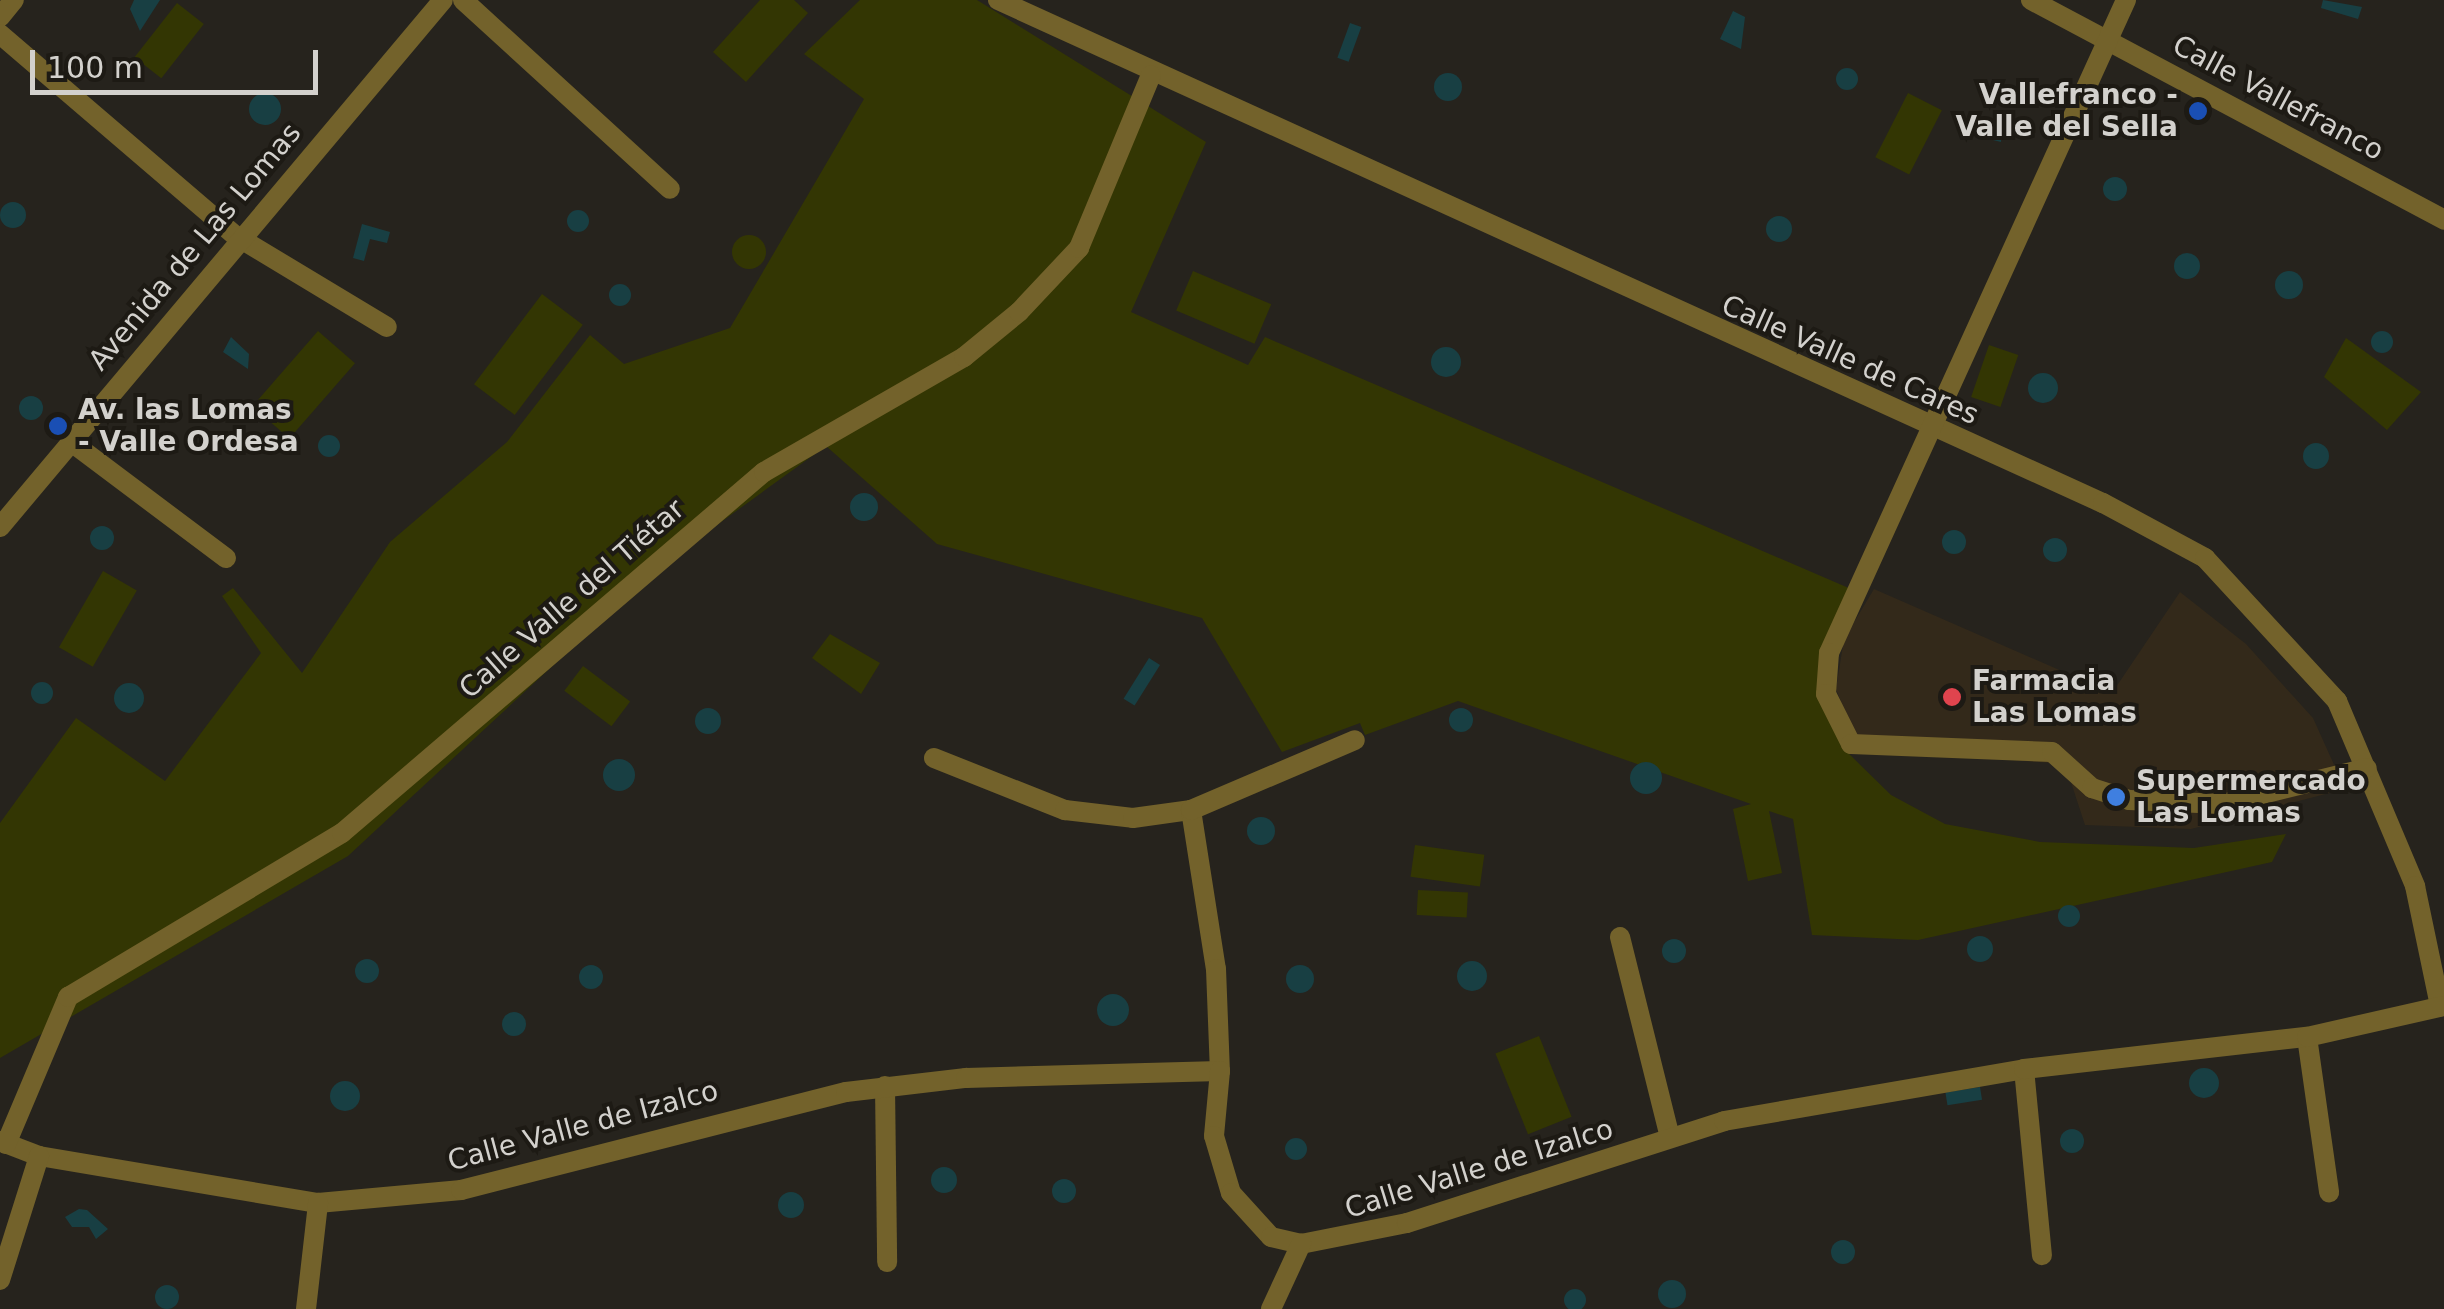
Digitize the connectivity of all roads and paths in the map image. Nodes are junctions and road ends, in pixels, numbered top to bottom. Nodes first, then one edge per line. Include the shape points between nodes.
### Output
1 (14, 0) edge
2 (444, 0) edge
3 (463, 0) edge
4 (998, 0) edge
5 (2032, 0) edge
6 (2126, 0) edge
7 (0, 17) edge
8 (0, 34) edge
9 (2108, 39) junction
10 (1151, 74) junction
11 (670, 189) dead end
12 (2444, 220) edge
13 (236, 236) junction
14 (388, 327) dead end
15 (1933, 428) junction
16 (70, 441) junction
17 (0, 527) edge
18 (226, 558) dead end
19 (1355, 740) dead end
20 (934, 758) dead end
21 (2368, 768) junction
22 (1191, 810) junction
23 (1620, 937) dead end
24 (2442, 1006) edge
25 (2307, 1037) junction
26 (2024, 1070) junction
27 (1220, 1071) junction
28 (884, 1086) junction
29 (1670, 1137) junction
30 (3, 1142) edge
31 (39, 1156) junction
32 (2329, 1192) dead end
33 (318, 1204) junction
34 (1301, 1244) junction
35 (2042, 1255) dead end
36 (888, 1262) dead end
37 (0, 1280) edge
38 (306, 1309) edge
39 (1271, 1309) edge

1 - 7 street
2 - 13 street, Avenida de Las Lomas
3 - 11 street
4 - 10 street, Calle Valle de Cares
5 - 9 street, Calle Vallefranco
6 - 9 street
8 - 13 street
9 - 12 street, Calle Vallefranco
9 - 15 street
10 - 15 street, Calle Valle de Cares
10 - 30 street, Calle Valle del Tiétar via 1079,248 1018,312 964,357 764,472 342,833 68,998
13 - 14 street
13 - 16 street, Avenida de Las Lomas
15 - 21 street, Calle Valle de Cares via 2205,558 2338,701
15 - 21 street via 1829,653 1826,694 1851,744 2052,752 2110,796 2194,807
16 - 17 street, Avenida de Las Lomas
16 - 18 street
19 - 22 street
20 - 22 street via 1064,810 1133,818
21 - 24 street, Calle Valle de Cares via 2415,886
22 - 27 street via 1216,969
23 - 29 street
24 - 25 street, Calle Valle de Izalco
25 - 26 street, Calle Valle de Izalco
25 - 32 street
26 - 29 street, Calle Valle de Izalco
26 - 35 street
27 - 28 street, Calle Valle de Izalco
27 - 34 street via 1214,1136 1231,1193 1271,1237
28 - 33 street, Calle Valle de Izalco via 762,1107 461,1190
28 - 36 street
29 - 34 street, Calle Valle de Izalco via 1406,1223
30 - 31 street, Calle Valle de Izalco
31 - 33 street, Calle Valle de Izalco
31 - 37 street
33 - 38 street
34 - 39 street

